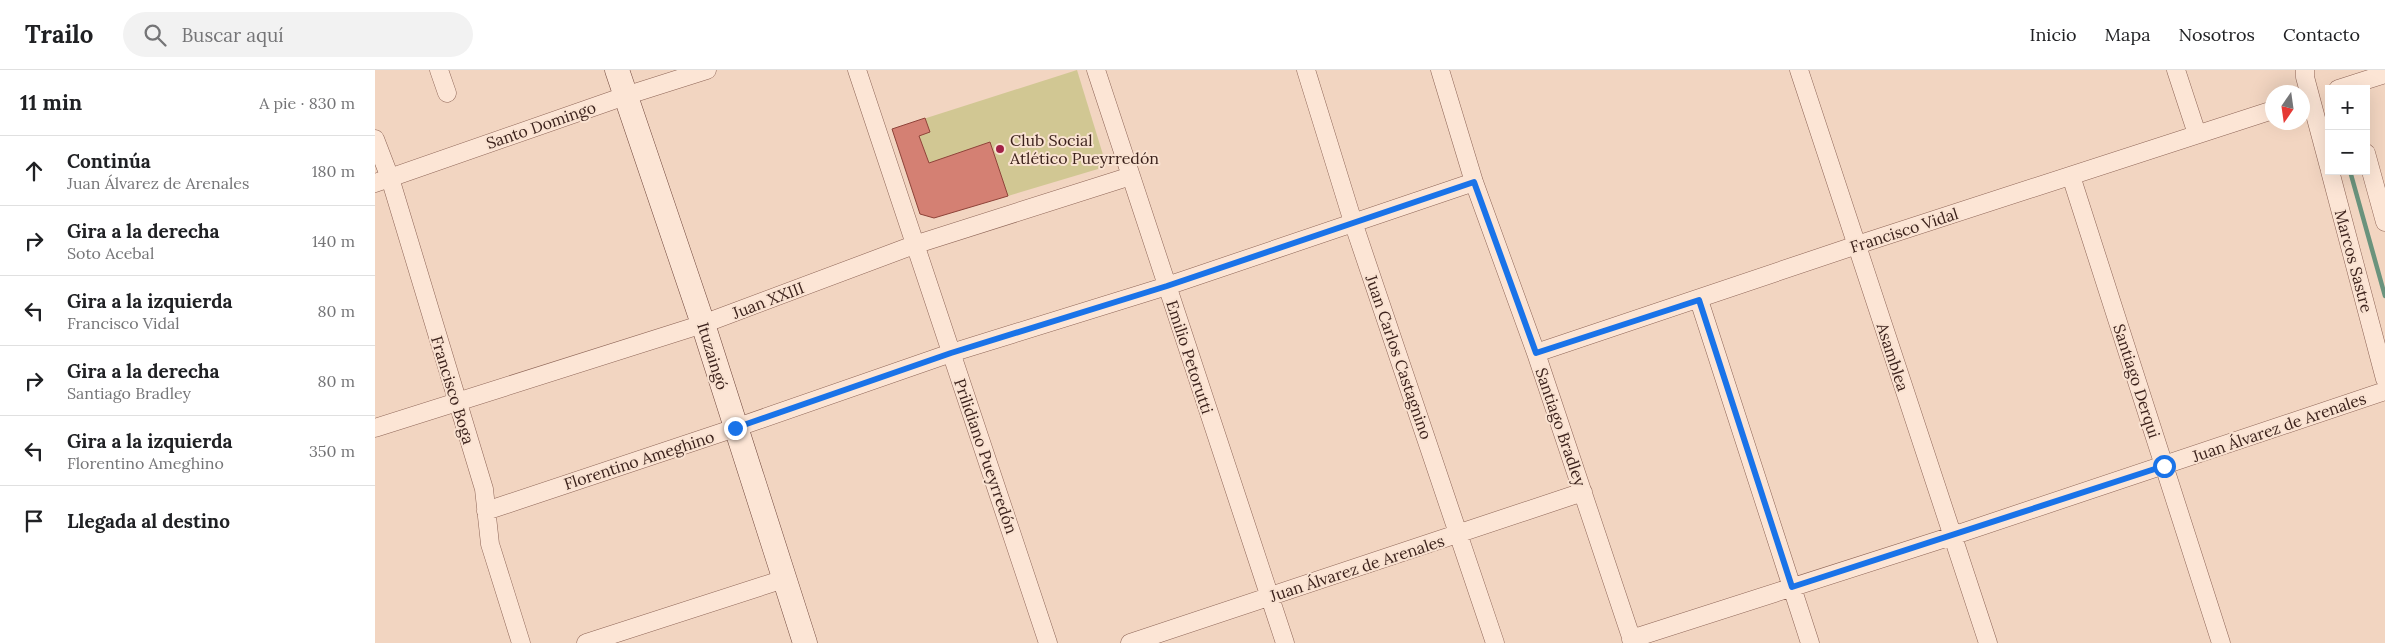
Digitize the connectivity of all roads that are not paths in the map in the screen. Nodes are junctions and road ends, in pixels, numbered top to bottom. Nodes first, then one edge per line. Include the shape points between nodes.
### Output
1 (439, 70) edge
2 (617, 70) edge
3 (707, 70) edge
4 (857, 70) edge
5 (1096, 70) edge
6 (1306, 70) edge
7 (1440, 70) edge
8 (1799, 70) edge
9 (2176, 70) edge
10 (2305, 70) edge
11 (2385, 74) edge
12 (2345, 83) edge
13 (2306, 85) edge
14 (447, 93) dead end
15 (2325, 93) edge
16 (625, 96) junction
17 (2310, 98) edge
18 (2310, 111) edge
19 (2265, 113) edge
20 (2197, 134) junction
21 (375, 139) edge
22 (2325, 155) edge
23 (2370, 168) edge
24 (2331, 175) edge
25 (1131, 176) junction
26 (2071, 176) junction
27 (382, 180) edge
28 (1474, 182) junction
29 (1353, 222) junction
30 (2385, 222) edge
31 (914, 245) junction
32 (1857, 245) junction
33 (1167, 286) junction
34 (1699, 300) junction
35 (703, 324) junction
36 (951, 353) junction
37 (1536, 353) junction
38 (2385, 379) edge
39 (2385, 390) edge
40 (456, 401) junction
41 (375, 428) edge
42 (735, 428) junction
43 (2164, 466) junction
44 (1583, 492) junction
45 (486, 511) junction
46 (1459, 535) junction
47 (1952, 536) junction
48 (784, 579) junction
49 (1792, 587) junction
50 (1269, 596) junction
51 (1632, 641) edge
52 (521, 643) edge
53 (586, 643) edge
54 (805, 643) edge
55 (1048, 643) edge
56 (1130, 643) edge
57 (1285, 643) edge
58 (1495, 643) edge
59 (1810, 643) edge
60 (1988, 643) edge
61 (2221, 643) edge

1 - 14 street
2 - 16 street, Ituzaingó
3 - 16 street, Santo Domingo
4 - 31 street, Prilidiano Pueyrredón
5 - 25 street, Emilio Petorutti
6 - 29 street, Juan Carlos Castagnino
7 - 28 street, Santiago Bradley
8 - 32 street, Asamblea
9 - 20 street
10 - 13 street
11 - 12 street
15 - 17 street
16 - 27 street, Santo Domingo
16 - 35 street, Ituzaingó
18 - 22 street
19 - 20 street, Francisco Vidal
20 - 26 street, Francisco Vidal
21 - 27 street, Francisco Boga
23 - 30 street
24 - 38 street, Marcos Sastre
25 - 31 street, Juan XXIII
25 - 33 street, Emilio Petorutti
26 - 32 street, Francisco Vidal
26 - 43 street, Santiago Derqui
27 - 40 street, Francisco Boga
28 - 29 street, Florentino Ameghino
28 - 37 street, Santiago Bradley
29 - 33 street, Florentino Ameghino
29 - 46 street, Juan Carlos Castagnino
31 - 35 street, Juan XXIII
31 - 36 street, Prilidiano Pueyrredón
32 - 34 street, Francisco Vidal
32 - 47 street, Asamblea
33 - 36 street, Florentino Ameghino
33 - 50 street, Emilio Petorutti
34 - 37 street, Francisco Vidal
34 - 49 street
35 - 40 street, Juan XXIII
35 - 42 street, Ituzaingó
36 - 42 street, Florentino Ameghino
36 - 55 street, Prilidiano Pueyrredón
37 - 44 street, Santiago Bradley
39 - 43 street, Juan Álvarez de Arenales
40 - 41 street, Juan XXIII
40 - 45 street, Francisco Boga via 484,489
42 - 45 street, Florentino Ameghino
42 - 48 street, Ituzaingó
43 - 47 street, Juan Álvarez de Arenales
43 - 61 street, Santiago Derqui
44 - 46 street, Juan Álvarez de Arenales
44 - 51 street, Santiago Bradley
45 - 52 street, Francisco Boga via 490,544
46 - 50 street, Juan Álvarez de Arenales
46 - 58 street, Juan Carlos Castagnino
47 - 49 street, Juan Álvarez de Arenales
47 - 60 street, Asamblea
48 - 53 street
48 - 54 street, Ituzaingó
49 - 51 street, Juan Álvarez de Arenales
49 - 59 street
50 - 56 street, Juan Álvarez de Arenales
50 - 57 street, Emilio Petorutti

